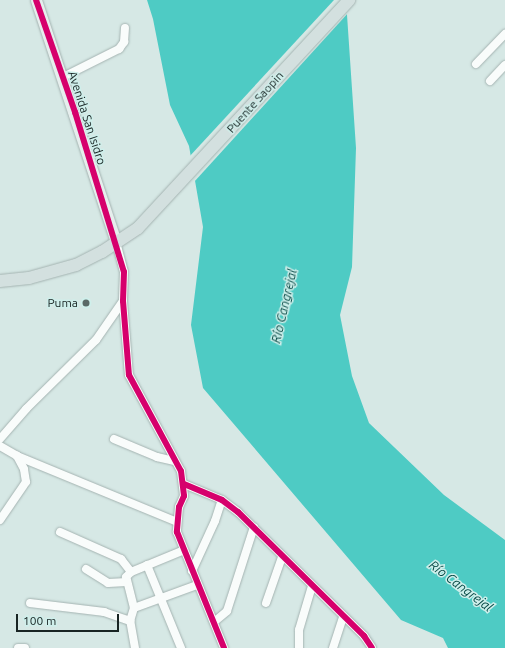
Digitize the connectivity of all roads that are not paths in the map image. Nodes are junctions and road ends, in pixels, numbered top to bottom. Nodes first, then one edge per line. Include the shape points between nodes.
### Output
1 (36, 0) edge
2 (349, 0) edge
3 (125, 28) dead end
4 (505, 34) edge
5 (476, 64) dead end
6 (505, 65) edge
7 (63, 78) junction
8 (490, 81) dead end
9 (116, 242) junction
10 (0, 280) edge
11 (123, 301) junction
12 (0, 439) edge
13 (114, 439) dead end
14 (0, 446) edge
15 (17, 456) junction
16 (175, 461) junction
17 (184, 484) junction
18 (222, 500) junction
19 (1, 516) edge
20 (177, 522) junction
21 (254, 527) junction
22 (60, 532) dead end
23 (184, 550) junction
24 (282, 556) junction
25 (147, 565) junction
26 (86, 569) dead end
27 (192, 571) junction
28 (131, 572) junction
29 (127, 582) junction
30 (197, 585) junction
31 (312, 586) junction
32 (161, 599) junction
33 (30, 603) dead end
34 (266, 603) dead end
35 (134, 608) junction
36 (343, 617) junction
37 (130, 621) junction
38 (214, 622) junction
39 (18, 648) edge
40 (25, 648) edge
41 (135, 648) edge
42 (181, 648) edge
43 (224, 648) edge
44 (299, 648) edge
45 (333, 648) edge
46 (372, 648) edge

1 - 7 street, Avenida San Isidro
2 - 9 main road, Puente Saopin via 161,205 138,228
3 - 7 street via 124,42 119,49
4 - 5 street
6 - 8 street
7 - 9 street, Avenida San Isidro
9 - 10 main road, Puente Saopin via 90,259 60,271 29,278
9 - 11 street via 124,272
11 - 12 street via 96,340 26,409
11 - 16 street via 129,375
13 - 16 street via 157,457
14 - 15 street
15 - 19 street via 24,469 26,482
15 - 20 street
16 - 17 street
17 - 18 street
17 - 20 street
18 - 21 street
18 - 27 street
20 - 23 street via 177,532
21 - 24 street
21 - 38 street via 227,611
22 - 28 street via 121,559
23 - 25 street
23 - 27 street
24 - 31 street
24 - 34 street
25 - 28 street
25 - 32 street
26 - 29 street via 108,583
27 - 30 street
28 - 29 street via 126,577
29 - 35 street
30 - 32 street
30 - 38 street
31 - 36 street
31 - 44 street via 299,630
32 - 35 street
32 - 42 street
33 - 37 street via 104,612
35 - 37 street
36 - 45 street
36 - 46 street via 372,644
37 - 41 street
38 - 43 street
39 - 40 street

